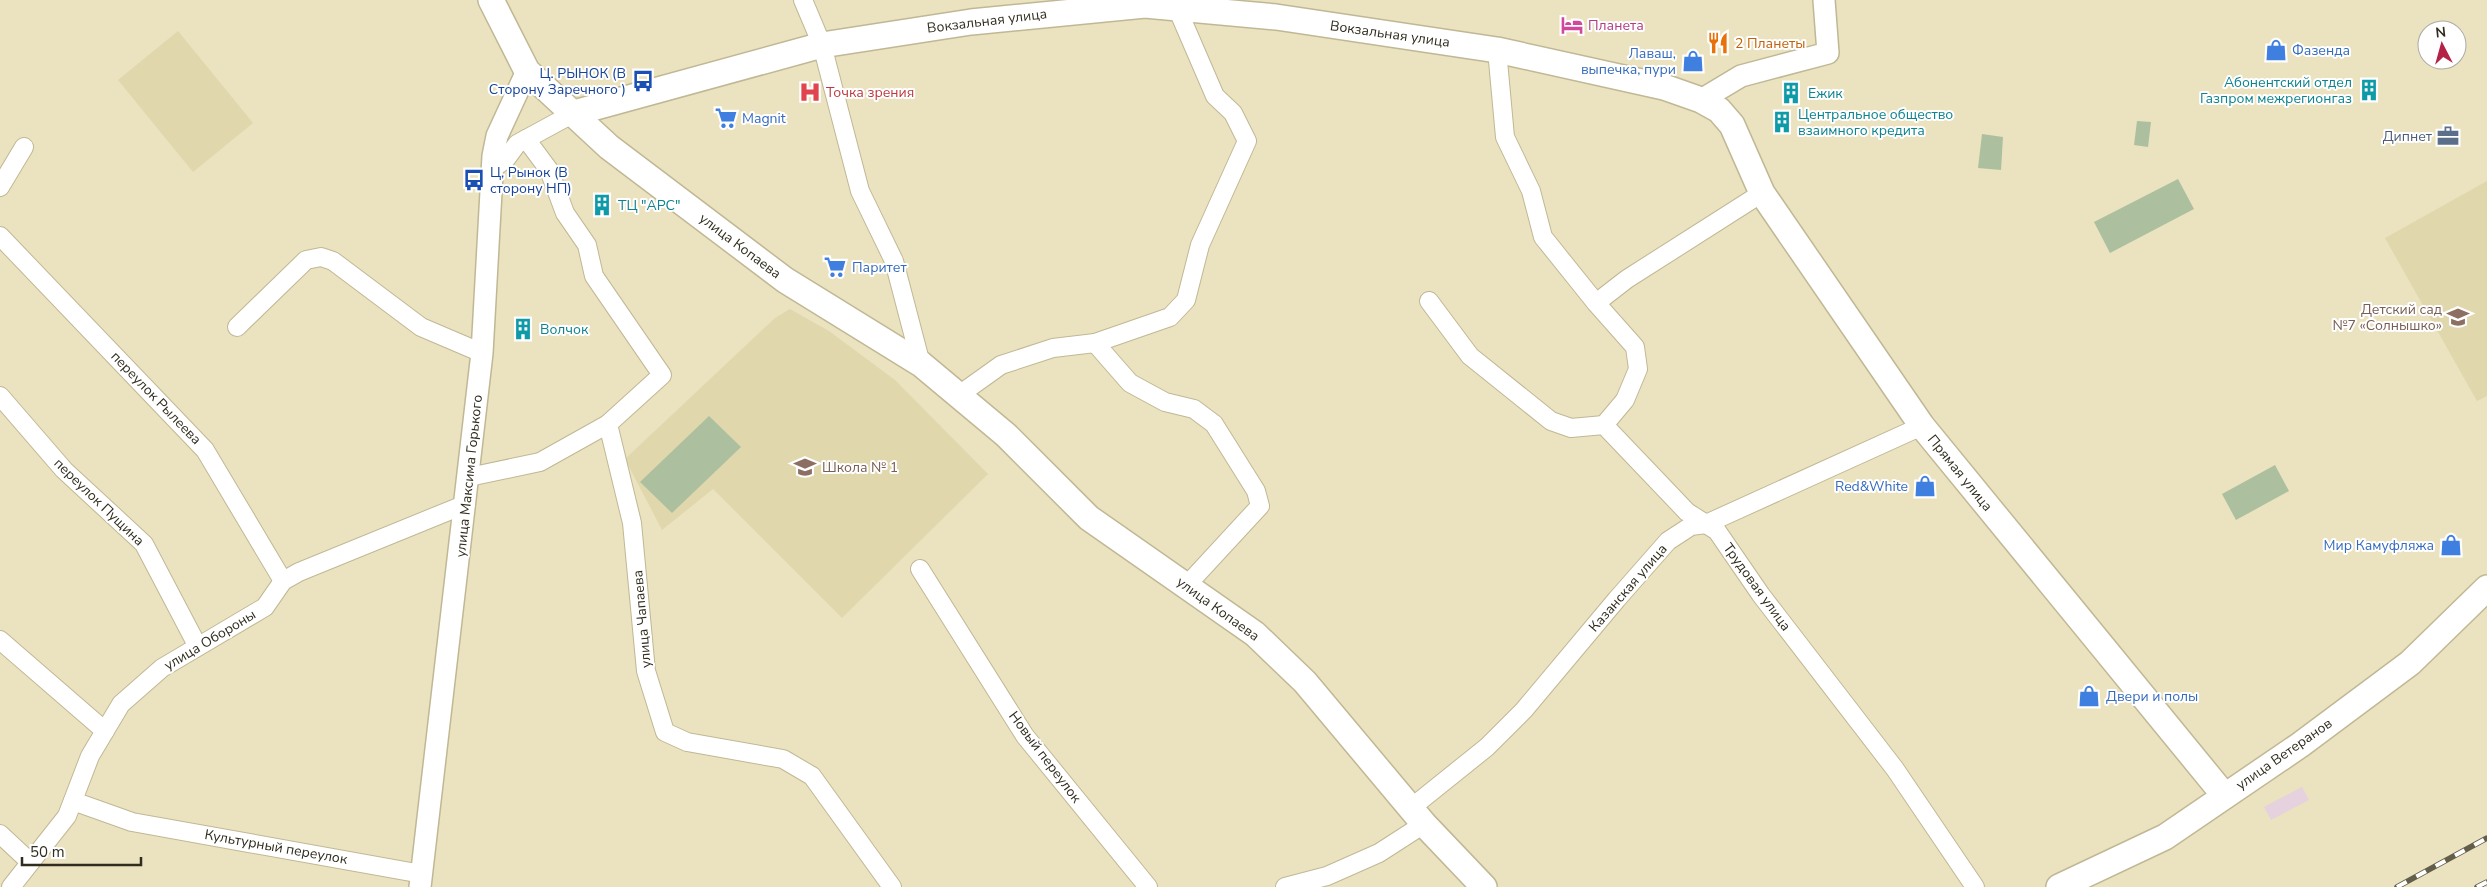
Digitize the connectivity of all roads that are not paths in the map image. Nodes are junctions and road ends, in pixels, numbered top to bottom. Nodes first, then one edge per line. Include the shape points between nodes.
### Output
1 (491, 0) edge
2 (803, 0) edge
3 (1824, 0) edge
4 (1144, 3) edge
5 (1177, 8) junction
6 (822, 45) junction
7 (1497, 50) junction
8 (527, 71) junction
9 (1701, 100) junction
10 (574, 113) junction
11 (1732, 125) joint
12 (526, 139) junction
13 (24, 147) dead end
14 (492, 169) junction
15 (0, 187) edge
16 (1762, 193) junction
17 (0, 236) edge
18 (1428, 301) dead end
19 (1596, 303) junction
20 (237, 327) dead end
21 (1095, 343) junction
22 (482, 353) junction
23 (921, 364) junction
24 (959, 394) junction
25 (0, 396) edge
26 (608, 424) junction
27 (1604, 425) junction
28 (1922, 426) junction
29 (469, 477) junction
30 (466, 504) junction
31 (1706, 524) junction
32 (920, 568) dead end
33 (283, 581) junction
34 (1187, 585) junction
35 (2487, 588) edge
36 (0, 640) edge
37 (197, 645) junction
38 (105, 731) junction
39 (2224, 796) junction
40 (73, 802) junction
41 (1417, 816) junction
42 (0, 834) edge
43 (30, 862) junction
44 (421, 880) edge
45 (11, 887) edge
46 (892, 887) edge
47 (1148, 887) edge
48 (1285, 887) edge
49 (1484, 887) edge
50 (1975, 887) edge
51 (2059, 887) edge

1 - 8 main road, улица Копаева
2 - 6 street
3 - 9 street via 1828,53 1741,76
4 - 5 main road, Вокзальная улица
4 - 6 main road, Вокзальная улица via 971,22
5 - 7 main road, Вокзальная улица via 1276,17
5 - 21 street via 1216,96 1236,118 1247,141 1200,245 1186,300 1170,317
6 - 10 main road, Вокзальная улица
6 - 23 street via 860,191 894,261
7 - 9 main road, Вокзальная улица via 1664,87
7 - 19 street via 1505,137 1531,191 1543,236
8 - 10 main road, улица Копаева
8 - 14 street, улица Максима Горького via 496,136
9 - 11 main road, Вокзальная улица via 1719,110
10 - 12 street
10 - 23 main road, улица Копаева via 609,147 784,280
11 - 16 main road, Прямая улица
12 - 14 street
12 - 26 street via 548,170 565,213 587,245 594,276 662,375
13 - 15 street
14 - 22 street, улица Максима Горького
16 - 19 street via 1627,279
16 - 28 main road, Прямая улица
17 - 33 street, переулок Рылеева via 205,450
18 - 27 street via 1470,356 1551,422 1572,428
19 - 27 street via 1635,346 1638,369 1625,400
20 - 22 street via 306,260 321,257 333,261 421,327
21 - 24 street via 1053,348 1001,365
21 - 34 street via 1130,383 1165,402 1194,409 1214,424 1256,490 1260,506
22 - 29 street, улица Максима Горького
23 - 24 main road, улица Копаева
24 - 34 main road, улица Копаева via 1006,435 1089,518
25 - 37 street, переулок Пущина via 64,470 144,544
26 - 29 street via 540,462
26 - 46 street, улица Чапаева via 632,523 646,671 665,732 687,742 783,759 812,776
27 - 31 street, Трудовая улица via 1687,512
28 - 31 street, Казанская улица
28 - 39 main road, Прямая улица
29 - 30 street, улица Максима Горького
30 - 33 street, улица Обороны
30 - 44 street, улица Максима Горького
31 - 41 street, Казанская улица via 1691,526 1668,541 1524,710
31 - 50 street, Трудовая улица via 1717,531 1895,769
32 - 47 street, Новый переулок via 1025,736
33 - 37 street, улица Обороны via 265,607
34 - 41 main road, улица Копаева via 1255,634 1305,682
35 - 39 main road, улица Ветеранов via 2410,663 2300,745
36 - 38 street
37 - 38 street, улица Обороны via 162,668 121,704
38 - 40 street, улица Обороны via 90,756
39 - 51 main road, улица Ветеранов via 2164,837
40 - 43 street, улица Обороны via 67,816
40 - 44 street, Культурный переулок via 132,822
41 - 48 street, Казанская улица via 1379,853 1327,876
41 - 49 main road, улица Копаева
42 - 43 street
43 - 45 street, улица Обороны

